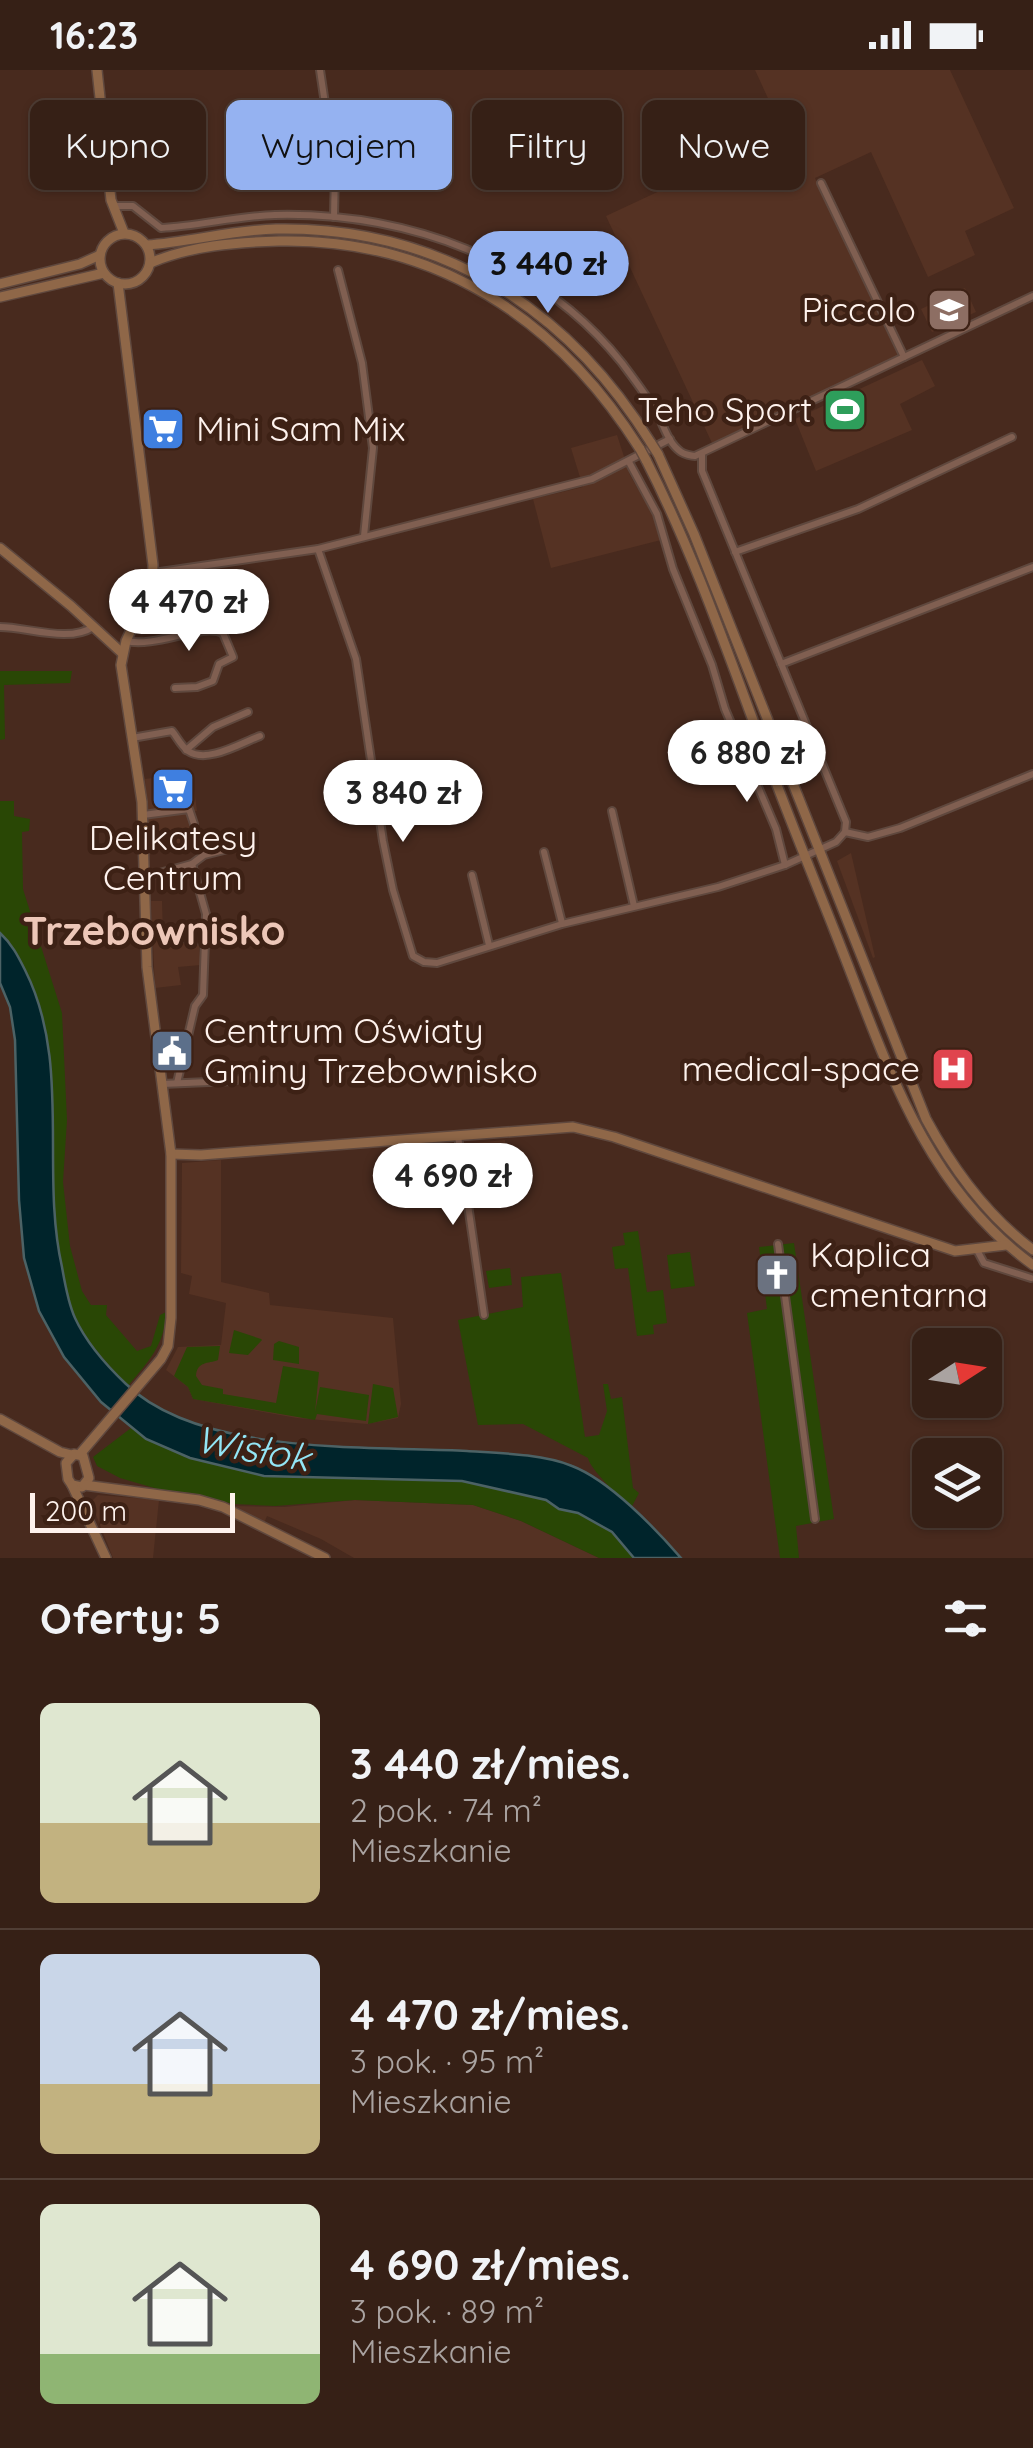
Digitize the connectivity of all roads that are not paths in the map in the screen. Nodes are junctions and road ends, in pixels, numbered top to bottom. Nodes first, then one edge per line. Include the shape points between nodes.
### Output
1 (96, 70) edge
2 (320, 70) edge
3 (822, 183) dead end
4 (112, 206) junction
5 (334, 217) junction
6 (124, 233) junction
7 (112, 236) junction
8 (147, 246) junction
9 (100, 254) junction
10 (150, 263) junction
11 (338, 270) dead end
12 (104, 272) junction
13 (0, 284) edge
14 (124, 284) junction
15 (1033, 296) edge
16 (0, 297) edge
17 (904, 357) junction
18 (1012, 437) dead end
19 (670, 439) junction
20 (702, 455) junction
21 (629, 462) junction
22 (364, 536) junction
23 (0, 548) edge
24 (318, 548) junction
25 (735, 552) junction
26 (1033, 567) edge
27 (153, 573) junction
28 (0, 627) edge
29 (92, 627) junction
30 (126, 640) junction
31 (122, 653) junction
32 (781, 664) junction
33 (175, 688) dead end
34 (248, 712) dead end
35 (260, 736) dead end
36 (132, 738) junction
37 (186, 750) junction
38 (1033, 774) edge
39 (612, 811) dead end
40 (143, 815) junction
41 (194, 824) dead end
42 (846, 832) junction
43 (228, 849) dead end
44 (818, 851) junction
45 (544, 852) dead end
46 (805, 856) junction
47 (192, 864) junction
48 (785, 865) junction
49 (472, 876) dead end
50 (144, 877) junction
51 (634, 906) junction
52 (562, 924) junction
53 (145, 932) junction
54 (203, 941) junction
55 (489, 945) junction
56 (180, 1060) junction
57 (158, 1063) junction
58 (256, 1075) dead end
59 (177, 1082) junction
60 (162, 1084) junction
61 (458, 1135) junction
62 (172, 1154) junction
63 (1009, 1230) junction
64 (994, 1234) junction
65 (778, 1244) dead end
66 (1006, 1245) junction
67 (982, 1248) junction
68 (1033, 1250) edge
69 (1033, 1265) edge
70 (1031, 1278) edge
71 (484, 1315) dead end
72 (0, 1419) edge
73 (73, 1457) junction
74 (82, 1484) junction
75 (815, 1519) dead end
76 (106, 1558) edge
77 (324, 1558) edge

1 - 4 main road
2 - 5 street via 335,170
3 - 17 street
4 - 5 street via 133,206 161,228 270,215
4 - 6 main road
4 - 7 main road
5 - 19 street via 446,240 540,288 622,363
6 - 7 main road
6 - 8 main road
7 - 9 main road
8 - 10 main road
8 - 44 main road, bridge via 298,229 365,236 428,253 506,291 551,323 598,368 658,454
9 - 12 main road
9 - 13 main road
10 - 14 main road via 143,277
10 - 46 main road, bridge via 228,244 304,241 384,252 500,302 551,340 597,386 646,460
11 - 22 street via 362,363 373,448
12 - 14 main road
12 - 16 main road
14 - 27 main road
15 - 17 street
17 - 20 street
18 - 25 street via 858,509
19 - 20 street via 682,453
19 - 21 street
20 - 25 street via 702,471
21 - 22 street via 592,479
21 - 48 street via 657,514
22 - 24 street
23 - 29 main road
24 - 27 street
24 - 55 street via 356,659 383,841 413,956 437,964
25 - 32 street
26 - 32 street
27 - 30 main road
28 - 29 street via 64,633
29 - 31 main road
30 - 31 main road
30 - 33 street via 168,640 213,629 223,634 233,657 219,664 213,681
31 - 36 main road
32 - 42 street
34 - 37 street
35 - 37 street via 211,754
36 - 37 street via 172,731
36 - 40 main road
38 - 42 street via 900,828 868,836
39 - 51 street
40 - 41 street via 189,809
40 - 50 main road
42 - 44 street
43 - 47 street
44 - 46 street
44 - 63 main road via 926,1118 960,1175
45 - 52 street
46 - 48 street
46 - 64 main road via 918,1132 956,1193
47 - 50 street
47 - 54 street via 206,914
48 - 51 street
49 - 55 street
50 - 53 main road
51 - 52 street
52 - 55 street
53 - 54 street
53 - 57 main road
54 - 56 street via 203,995
56 - 57 street
56 - 59 street
57 - 60 main road
58 - 59 street
59 - 60 street
60 - 62 main road
61 - 62 main road
61 - 67 main road via 583,1128 937,1246
61 - 71 street
62 - 73 main road via 171,1332 165,1353
63 - 64 main road
63 - 68 main road
64 - 66 main road
64 - 67 main road
65 - 75 street
66 - 67 main road
66 - 69 main road
67 - 70 street via 984,1262
72 - 73 main road
73 - 74 main road via 68,1479
73 - 74 main road via 87,1461
74 - 76 main road via 81,1501
74 - 77 main road via 223,1507

